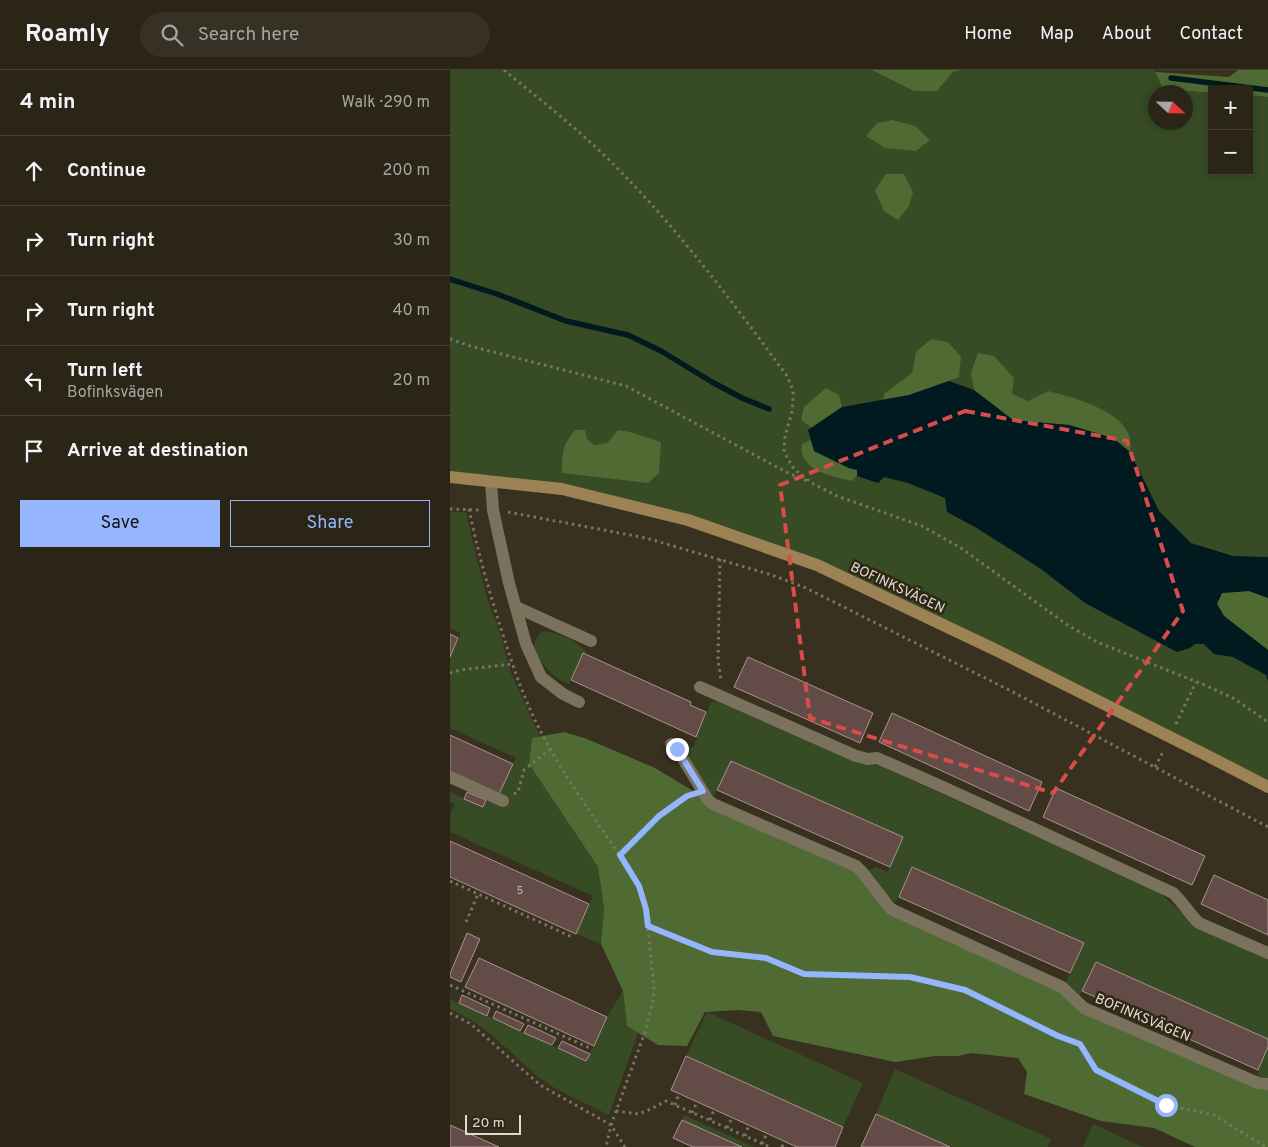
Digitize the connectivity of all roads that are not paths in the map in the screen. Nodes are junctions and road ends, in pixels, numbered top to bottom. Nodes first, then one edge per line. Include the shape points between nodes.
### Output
1 (450, 478) edge
2 (491, 482) junction
3 (516, 607) junction
4 (591, 641) dead end
5 (700, 687) dead end
6 (579, 702) dead end
7 (671, 744) dead end
8 (450, 777) edge
9 (1268, 787) edge
10 (503, 801) road end
11 (1268, 953) edge
12 (1268, 1084) edge

1 - 2 street, BOFINKSVÄGEN
2 - 3 street via 493,510
2 - 9 street, BOFINKSVÄGEN via 562,489 688,520 817,565 1000,652
3 - 4 street
3 - 6 street via 526,644 541,676
5 - 11 street via 856,756 877,758 1036,828 1173,893 1199,923
7 - 12 street, BOFINKSVÄGEN via 713,804 856,866 895,911 1062,987 1084,1008 1258,1083
8 - 10 street

